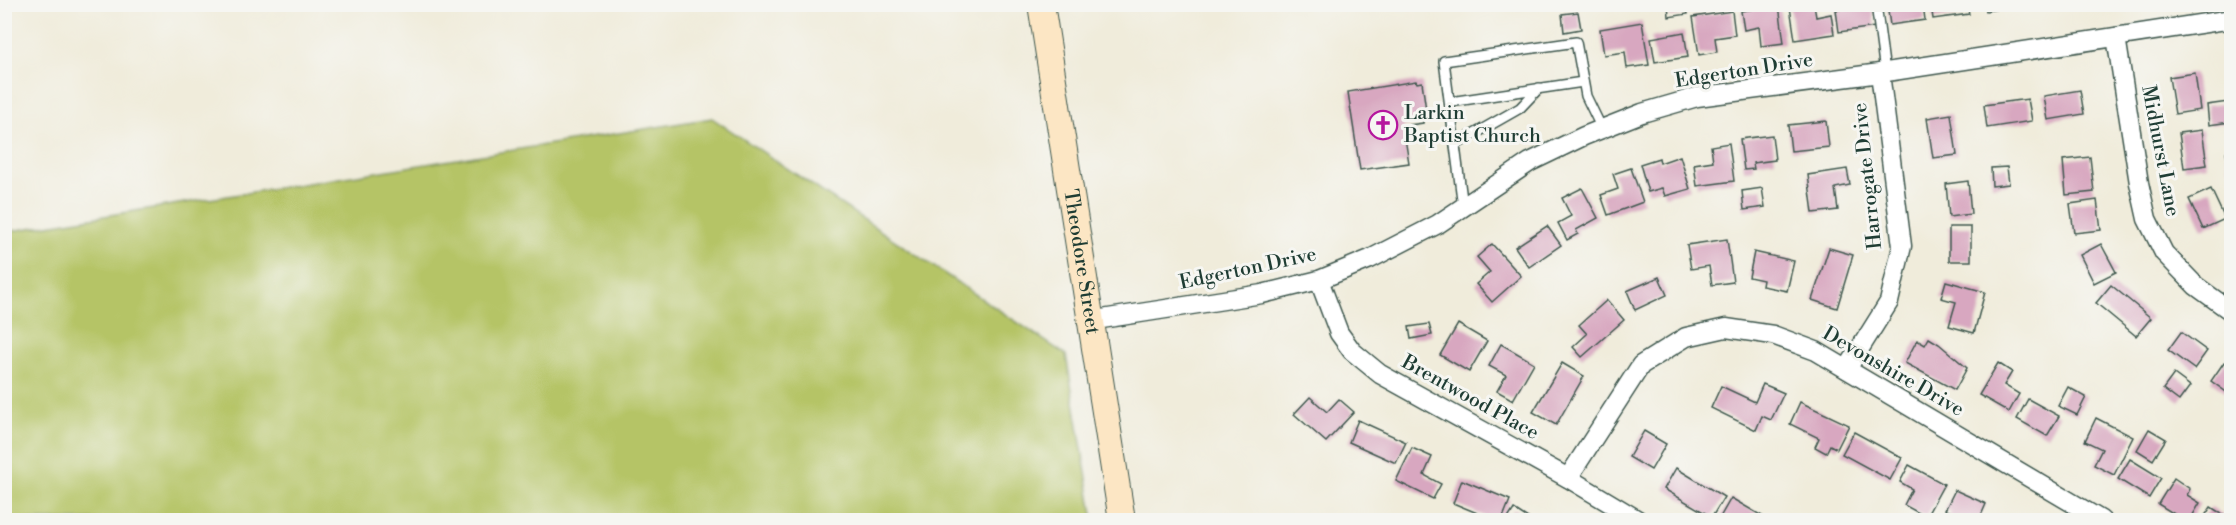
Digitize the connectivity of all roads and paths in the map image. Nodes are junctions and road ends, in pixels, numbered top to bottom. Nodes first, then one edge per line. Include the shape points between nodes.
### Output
1 (1041, 4) edge
2 (1876, 4) edge
3 (2232, 19) edge
4 (2116, 37) junction
5 (1882, 73) junction
6 (1583, 82) junction
7 (1539, 88) junction
8 (1450, 102) junction
9 (1602, 129) junction
10 (1455, 146) junction
11 (1463, 207) junction
12 (1319, 280) junction
13 (2232, 312) edge
14 (1089, 321) junction
15 (1847, 369) junction
16 (1568, 478) junction
17 (1122, 520) edge
18 (1638, 520) edge
19 (2101, 520) edge

1 - 14 street, Theodore Street
2 - 5 lane
3 - 4 street, Edgerton Drive
4 - 5 street, Edgerton Drive
4 - 13 street, Midhurst Lane via 2147,219 2164,253 2196,286
5 - 9 street, Edgerton Drive via 1697,97
5 - 15 street, Harrogate Drive via 1902,246 1889,302
6 - 7 lane
6 - 8 lane via 1576,42 1444,61
6 - 9 lane
7 - 8 lane
7 - 10 lane via 1520,108
8 - 10 lane
9 - 11 street, Edgerton Drive via 1530,162
10 - 11 lane
11 - 12 street, Edgerton Drive via 1379,254
12 - 14 street, Edgerton Drive via 1262,294
12 - 16 street, Brentwood Place via 1339,333 1352,351 1380,374
14 - 17 street, Theodore Street
15 - 16 street, Devonshire Drive via 1816,351 1773,335 1726,328 1686,337 1641,365
15 - 19 street, Devonshire Drive
16 - 18 street, Brentwood Place

